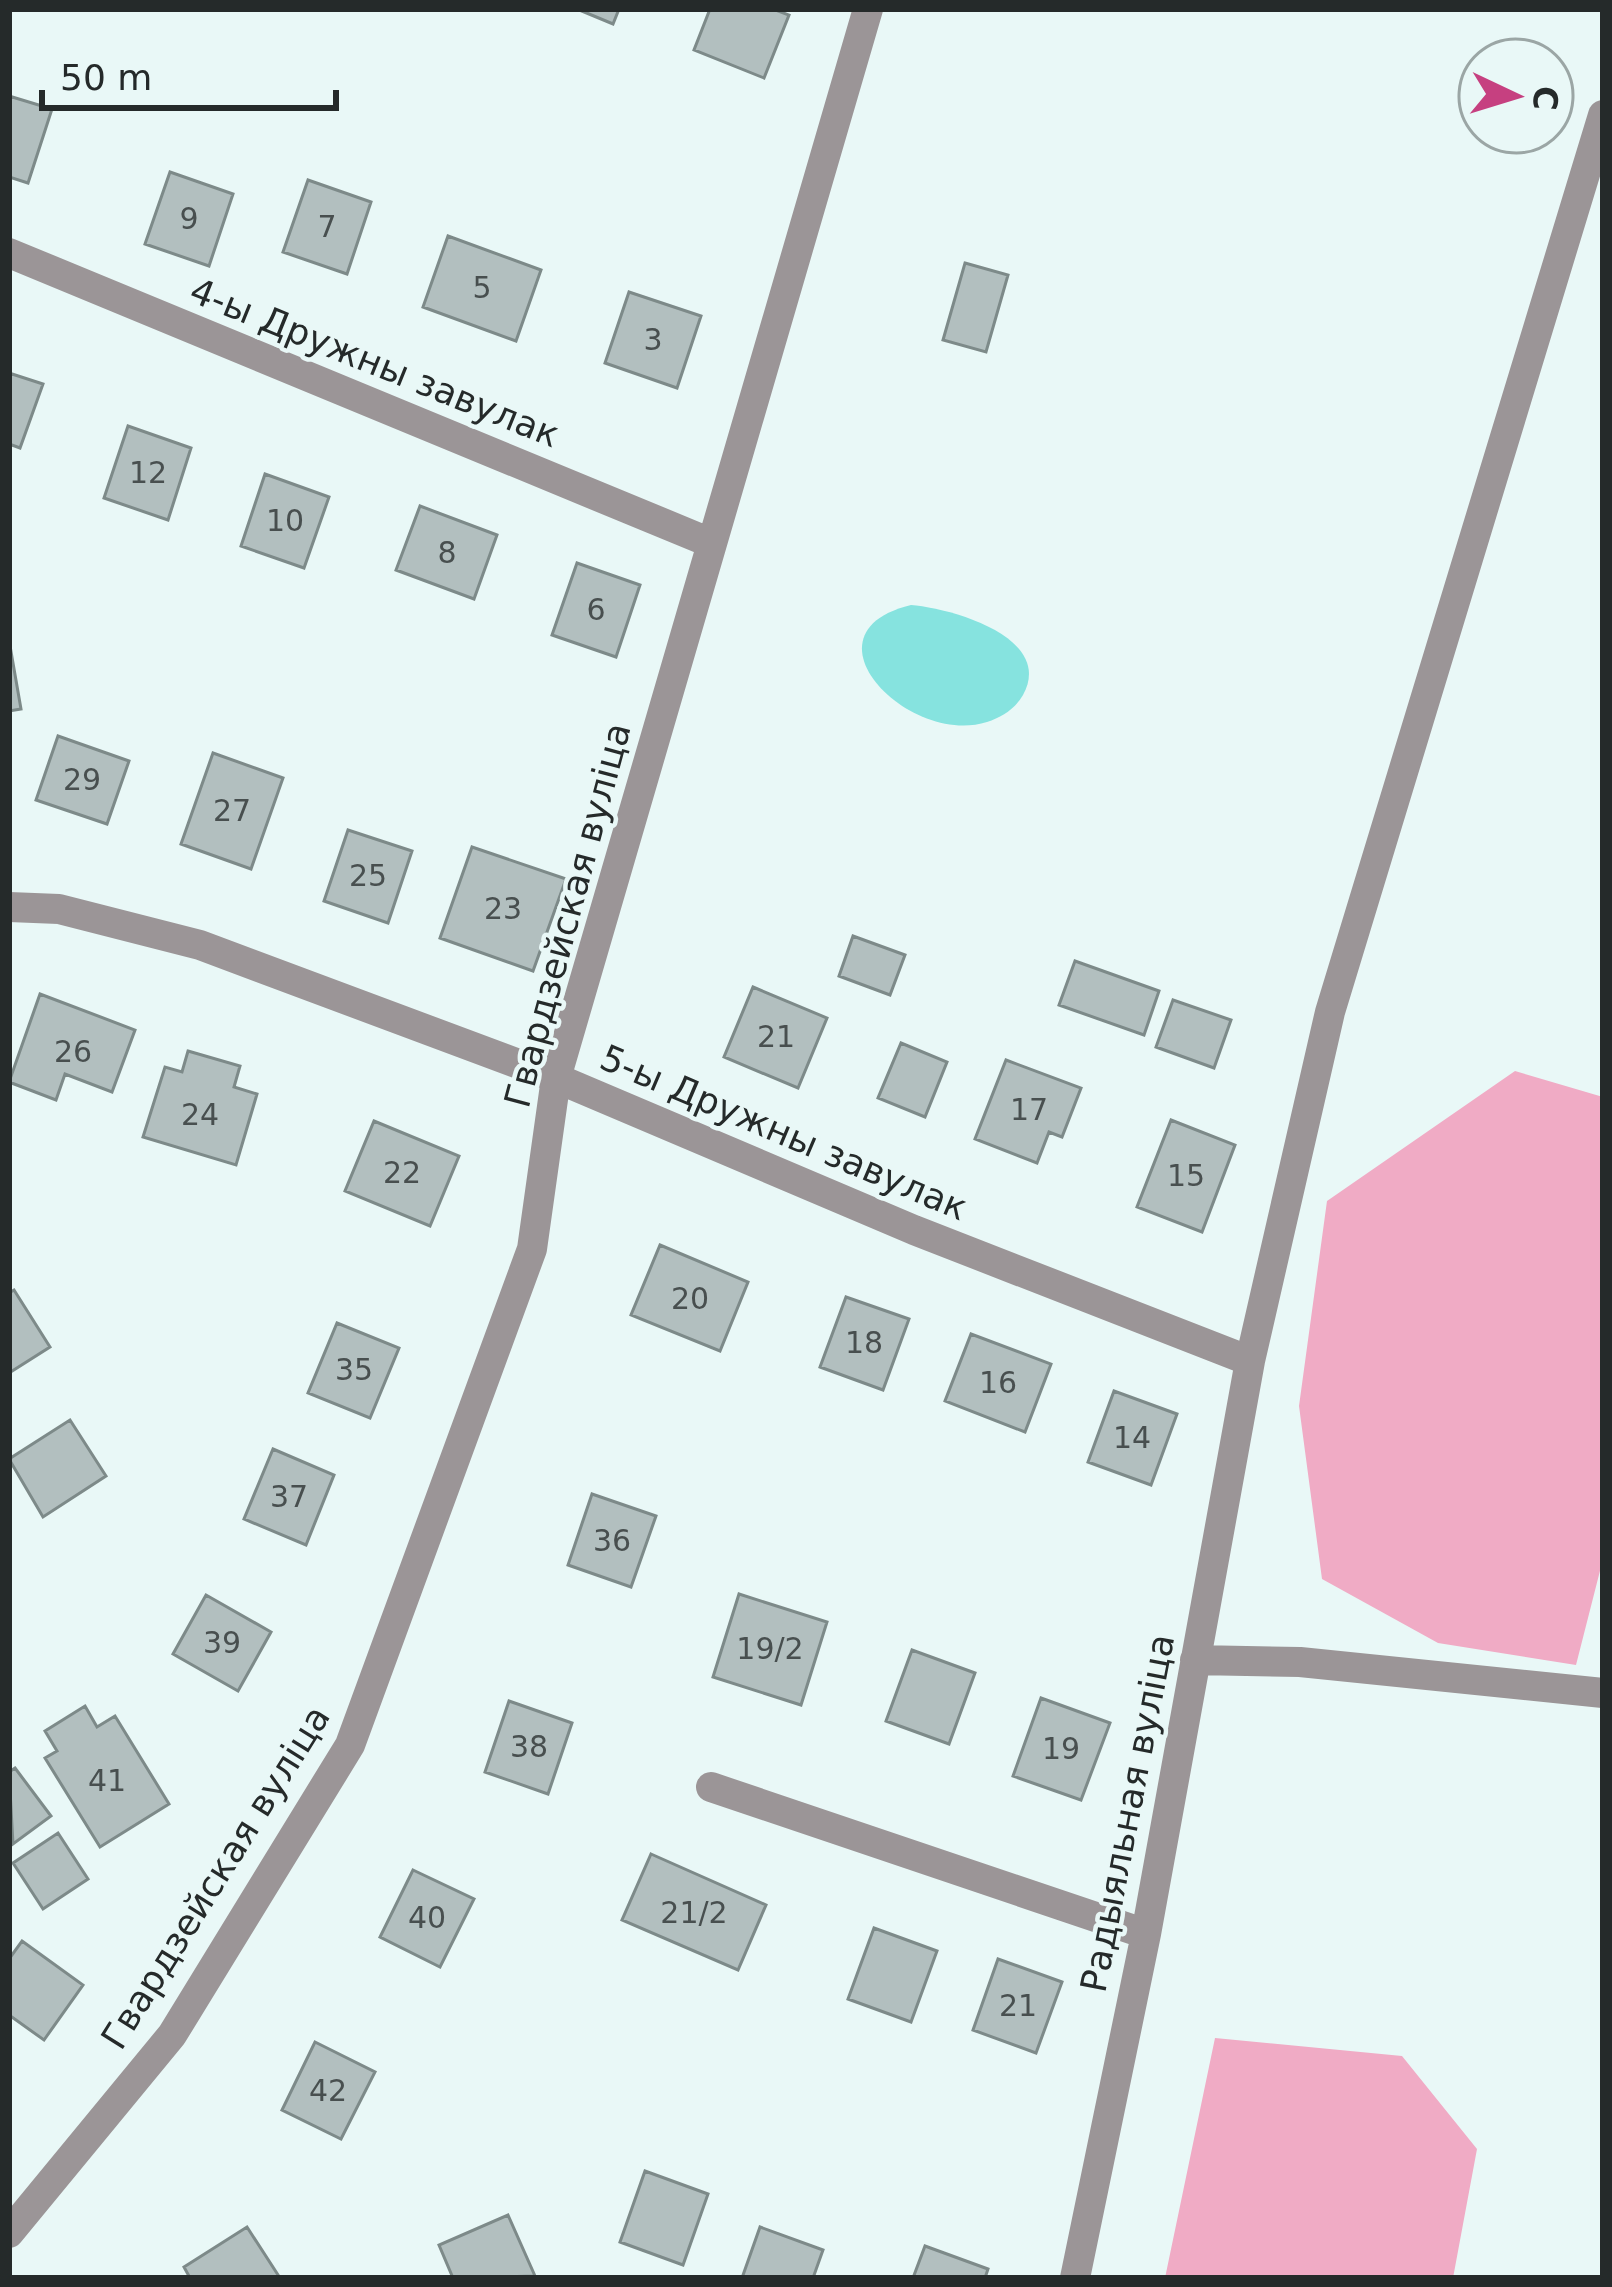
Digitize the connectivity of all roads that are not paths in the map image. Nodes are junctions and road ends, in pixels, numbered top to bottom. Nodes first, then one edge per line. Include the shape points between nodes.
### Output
1 (868, 9) edge
2 (1603, 115) edge
3 (9, 254) edge
4 (711, 543) junction
5 (9, 907) edge
6 (556, 1078) junction
7 (1250, 1361) junction
8 (1195, 1660) junction
9 (1603, 1693) edge
10 (711, 1787) dead end
11 (1146, 1934) junction
12 (9, 2233) edge
13 (1075, 2278) edge

1 - 4 street, Гвардзейская вуліца
2 - 7 street, Радыяльная вуліца via 1330,1012
3 - 4 street, 4-ы Дружны завулак
4 - 6 street, Гвардзейская вуліца
5 - 6 street, 5-ы Дружны завулак via 59,909 200,945
6 - 7 street, 5-ы Дружны завулак via 914,1231
6 - 12 street, Гвардзейская вуліца via 532,1249 350,1745 172,2035
7 - 8 street, Радыяльная вуліца
8 - 9 street via 1300,1662
8 - 11 street, Радыяльная вуліца
10 - 11 street
11 - 13 street, Радыяльная вуліца

